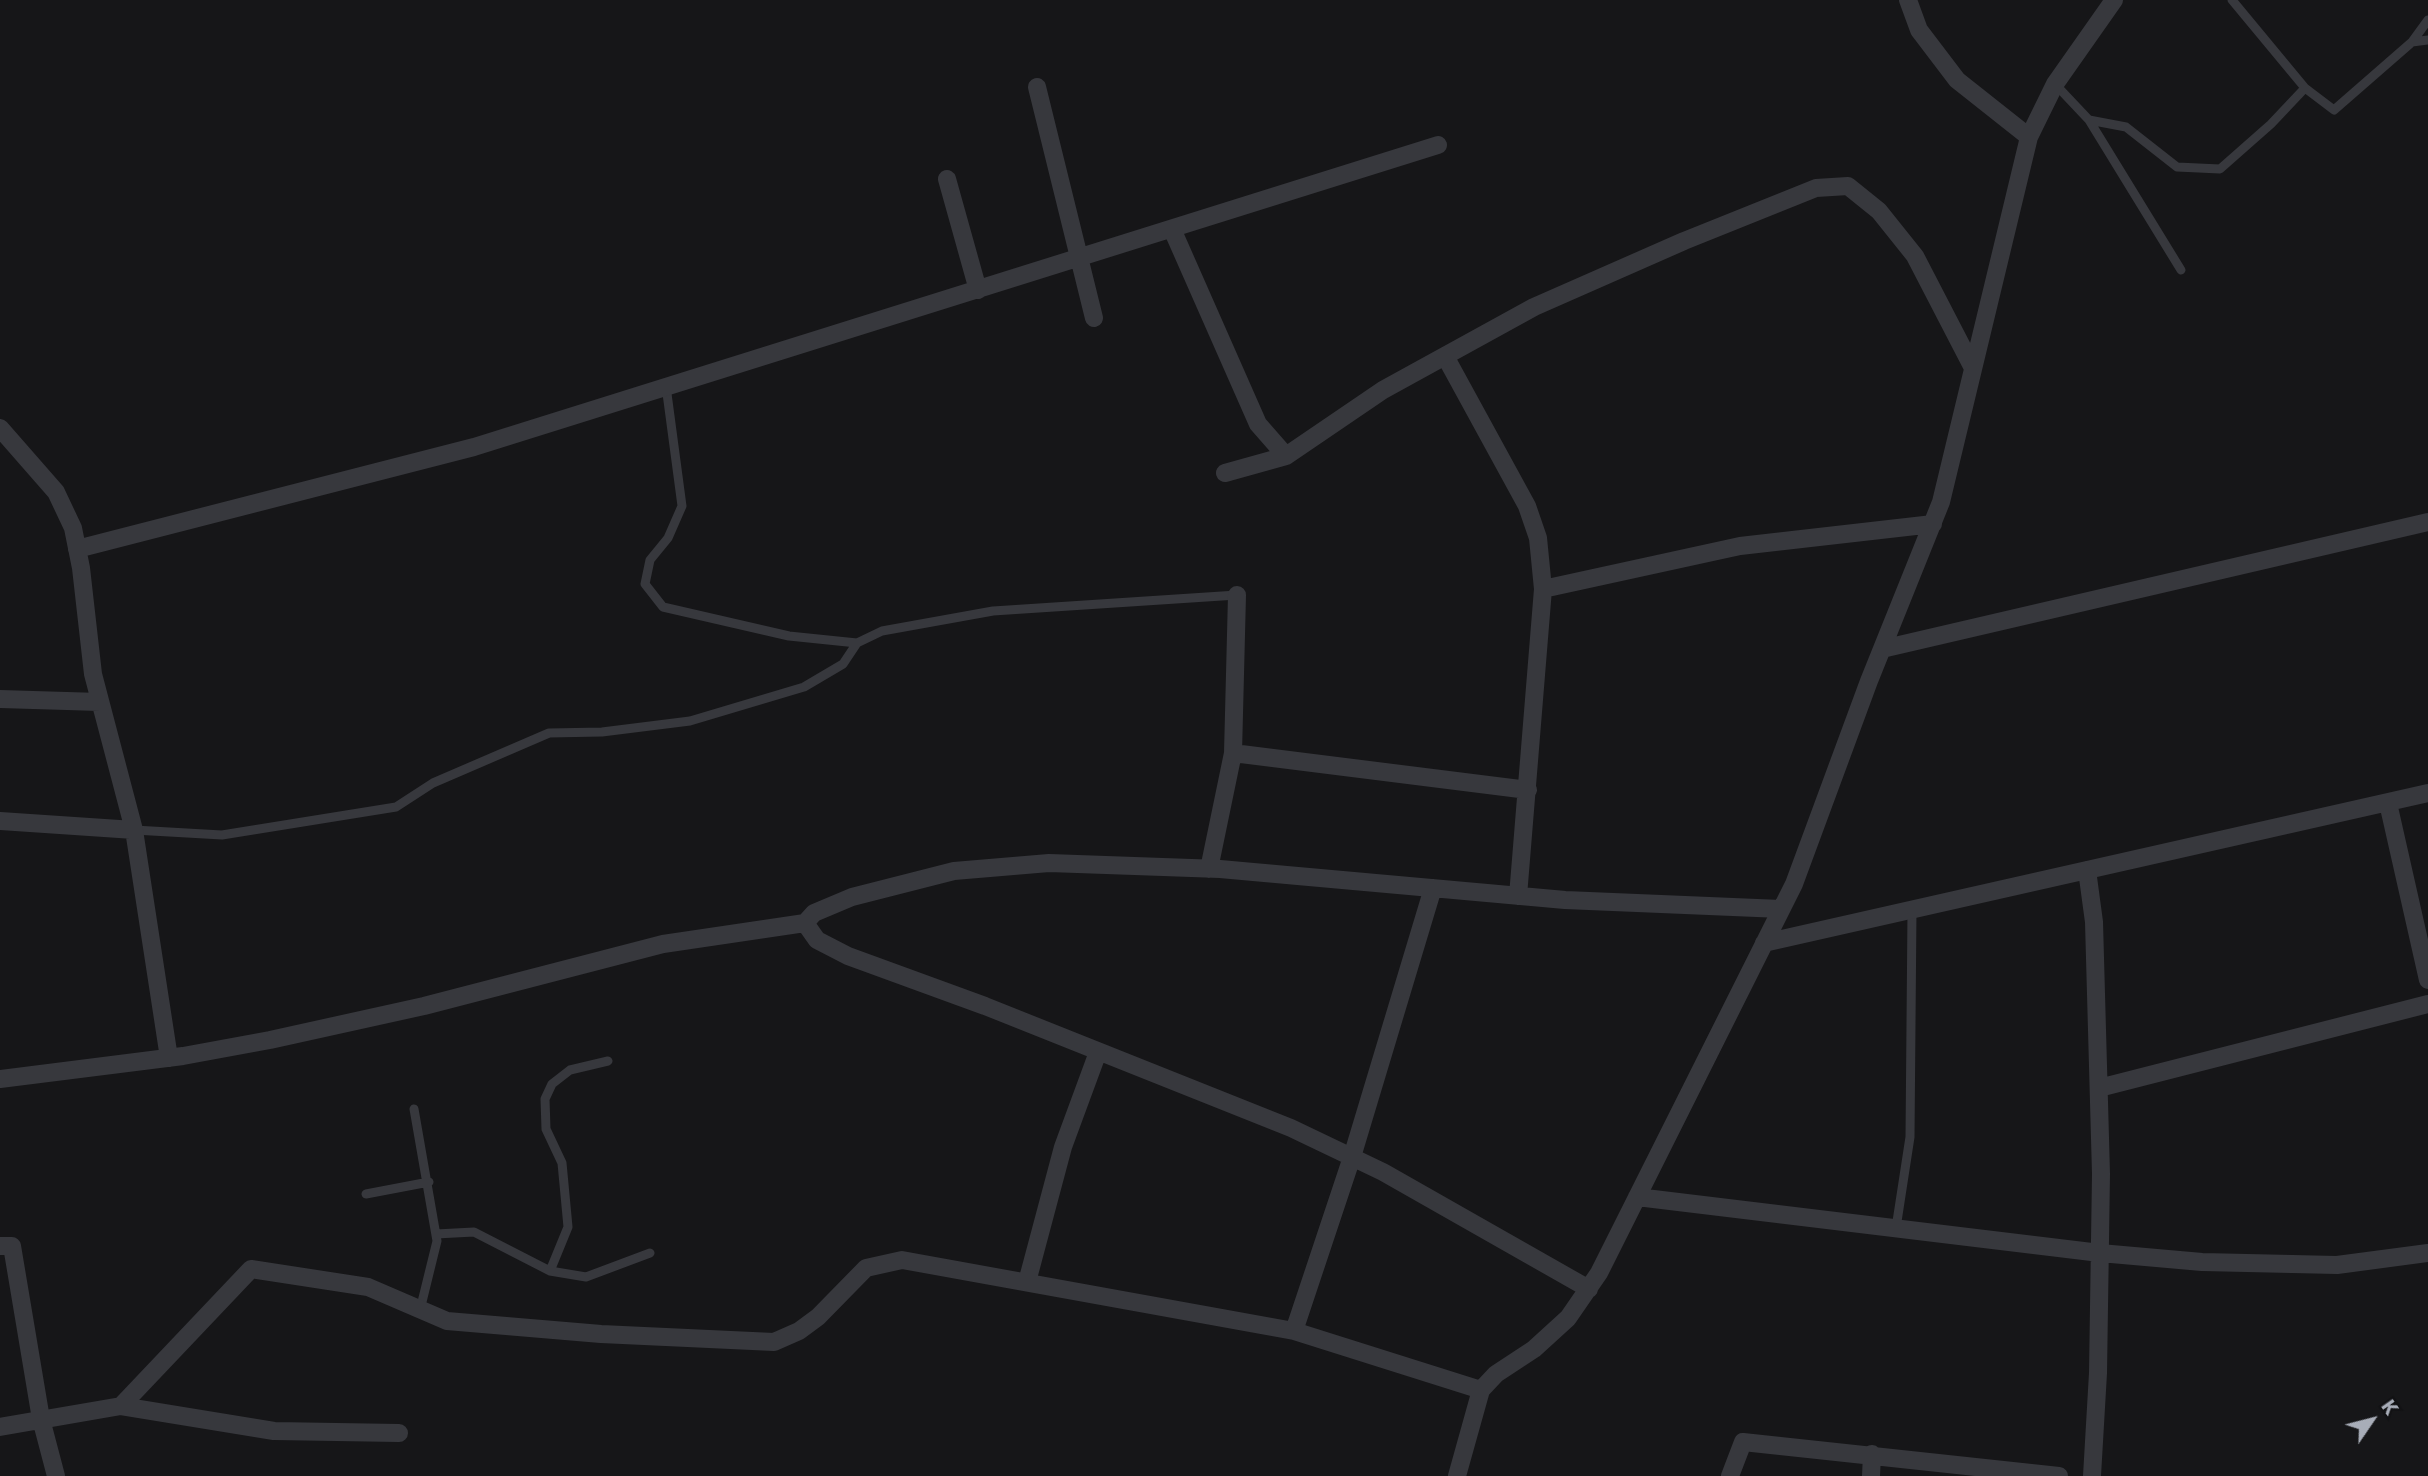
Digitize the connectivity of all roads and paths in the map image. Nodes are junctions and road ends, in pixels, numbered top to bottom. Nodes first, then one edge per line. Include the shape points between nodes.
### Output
1 (1908, 0) edge
2 (2113, 0) edge
3 (2232, 0) edge
4 (2428, 20) edge
5 (2428, 40) edge
6 (2412, 42) junction
7 (2055, 84) junction
8 (1037, 87) dead end
9 (2305, 88) junction
10 (2089, 120) junction
11 (2029, 137) junction
12 (1438, 145) dead end
13 (947, 179) dead end
14 (1172, 229) junction
15 (1078, 259) junction
16 (2181, 270) dead end
17 (978, 290) junction
18 (1094, 318) dead end
19 (1445, 356) junction
20 (1973, 368) junction
21 (666, 386) junction
22 (0, 428) edge
23 (1286, 456) junction
24 (1225, 473) dead end
25 (2428, 522) edge
26 (1933, 524) junction
27 (77, 549) junction
28 (1543, 589) junction
29 (1237, 595) joint
30 (857, 643) junction
31 (1882, 649) junction
32 (0, 699) edge
33 (100, 702) junction
34 (1233, 754) junction
35 (1528, 790) junction
36 (2428, 793) edge
37 (2388, 803) junction
38 (0, 821) edge
39 (134, 830) junction
40 (1209, 869) junction
41 (2087, 870) junction
42 (1433, 888) junction
43 (1518, 896) junction
44 (1781, 909) junction
45 (1912, 910) junction
46 (805, 923) junction
47 (1764, 943) junction
48 (2428, 980) edge
49 (2428, 1004) edge
50 (1098, 1052) junction
51 (169, 1058) junction
52 (608, 1061) dead end
53 (0, 1079) edge
54 (2099, 1088) junction
55 (414, 1109) dead end
56 (1352, 1157) junction
57 (429, 1182) junction
58 (366, 1195) dead end
59 (1637, 1197) junction
60 (1896, 1228) junction
61 (436, 1234) junction
62 (0, 1246) edge
63 (2428, 1252) edge
64 (650, 1253) dead end
65 (2100, 1253) junction
66 (550, 1271) junction
67 (1027, 1282) junction
68 (1589, 1289) junction
69 (420, 1310) junction
70 (1294, 1331) junction
71 (1481, 1390) junction
72 (121, 1406) junction
73 (41, 1419) junction
74 (0, 1427) edge
75 (399, 1433) dead end
76 (1871, 1454) junction
77 (56, 1476) edge
78 (1457, 1476) edge
79 (1730, 1476) edge
80 (1871, 1476) edge
81 (2059, 1476) edge
82 (2092, 1476) edge

1 - 11 street via 1919,30 1956,80
2 - 7 street
3 - 9 lane
4 - 6 lane
5 - 6 lane
6 - 9 lane via 2334,110
7 - 10 lane
7 - 11 street
8 - 15 street
9 - 10 lane via 2220,169 2177,167 2126,127
10 - 16 lane
11 - 20 street
12 - 14 street
13 - 17 street
14 - 15 street
14 - 23 street via 1258,424
15 - 17 street
15 - 18 street
17 - 21 street
19 - 20 street via 1534,307 1684,241 1816,188 1848,186 1879,211 1915,256
19 - 23 street via 1384,390
19 - 28 street via 1527,506 1538,538
20 - 26 street
21 - 27 street via 474,447
21 - 30 lane via 682,506 668,538 650,560 645,584 663,607 789,636
22 - 27 street via 56,492 73,528
23 - 24 street
25 - 31 street
26 - 28 street via 1740,545
26 - 31 street
27 - 33 street
28 - 35 street
29 - 30 lane via 993,611 882,631
29 - 34 street
30 - 39 lane via 843,664 804,687 690,721 549,733 433,783 396,807 222,835
31 - 44 street
32 - 33 street
33 - 39 street
34 - 35 street
34 - 40 street
35 - 43 street
36 - 37 street
37 - 41 street
37 - 48 street
38 - 39 street
39 - 51 street
40 - 42 street
40 - 46 street via 1049,863 954,872 852,897 814,913
41 - 45 street
41 - 54 street via 2094,922
42 - 43 street
42 - 56 street
43 - 44 street
44 - 47 street
45 - 47 street
45 - 60 lane via 1910,1137
46 - 50 street via 817,940 848,956
46 - 51 street via 663,944 424,1006
47 - 59 street
49 - 54 street
50 - 56 street
50 - 67 street via 1063,1147
51 - 53 street
52 - 66 lane via 570,1070 552,1084 545,1100 546,1129 562,1163 568,1227
54 - 65 street
55 - 57 lane
56 - 68 street
56 - 70 street
57 - 58 lane
57 - 61 lane
59 - 60 street
59 - 68 street
60 - 65 street
61 - 66 lane via 474,1232
61 - 69 lane
62 - 73 street via 12,1246
63 - 65 street via 2337,1265 2202,1262
64 - 66 lane via 586,1277
65 - 82 street
67 - 69 street via 902,1259 884,1263 866,1268 818,1317 774,1342 460,1322
67 - 70 street
68 - 71 street via 1568,1318
69 - 72 street via 368,1287 251,1269
70 - 71 street
71 - 78 street
72 - 73 street
72 - 75 street via 274,1431
73 - 74 street
73 - 77 street
76 - 79 street via 1743,1442
76 - 80 street
76 - 81 street

